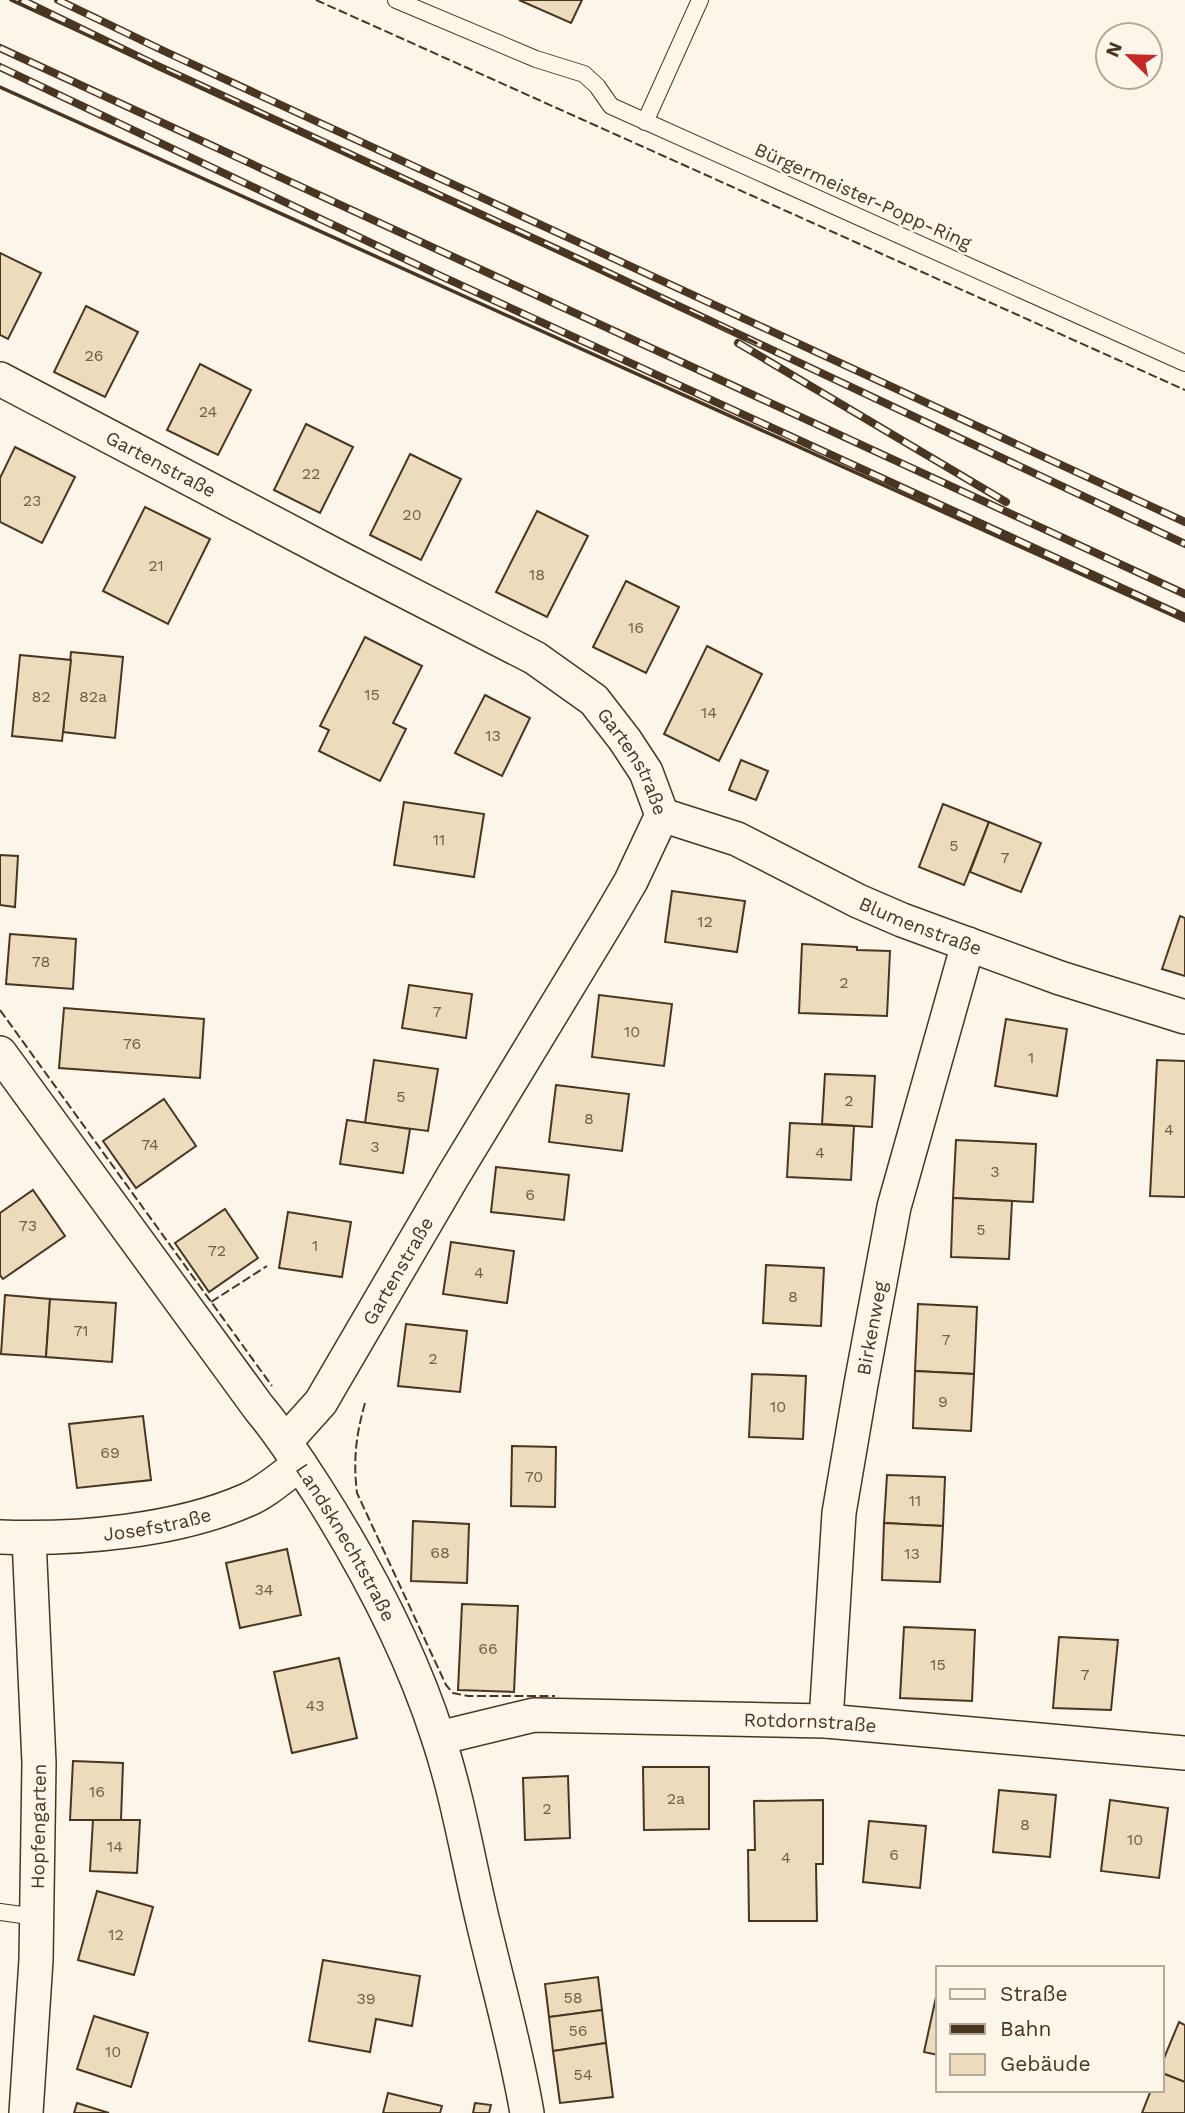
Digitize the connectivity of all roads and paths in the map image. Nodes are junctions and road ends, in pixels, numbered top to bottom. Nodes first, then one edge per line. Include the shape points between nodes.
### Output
1 (396, 0) edge
2 (700, 0) edge
3 (645, 122) junction
4 (1185, 363) edge
5 (0, 379) edge
6 (662, 815) junction
7 (968, 944) junction
8 (1185, 1017) edge
9 (0, 1053) edge
10 (293, 1453) junction
11 (15, 1538) edge
12 (826, 1721) junction
13 (439, 1738) junction
14 (1185, 1753) edge
15 (0, 1912) edge
16 (36, 1917) junction
17 (26, 2113) edge
18 (527, 2113) edge

1 - 3 lane, Bürgermeister-Popp-Ring via 536,59 584,74 611,106
2 - 3 lane
3 - 4 lane, Bürgermeister-Popp-Ring
5 - 6 street, Gartenstraße via 535,658 594,700 646,772
6 - 7 street, Blumenstraße via 737,839 858,901
6 - 10 street, Gartenstraße via 631,881
7 - 8 street, Blumenstraße
7 - 12 street, Birkenweg via 894,1207 860,1384 839,1513
9 - 10 street, Landsknechtstraße
10 - 11 street, Josefstraße via 249,1499 212,1512 163,1525
10 - 13 street, Landsknechtstraße via 375,1591 419,1683
11 - 16 street, Hopfengarten via 39,1763
12 - 13 street, Rotdornstraße via 534,1715
12 - 14 street, Rotdornstraße
13 - 18 street, Landsknechtstraße
15 - 16 lane
16 - 17 street, Hopfengarten

